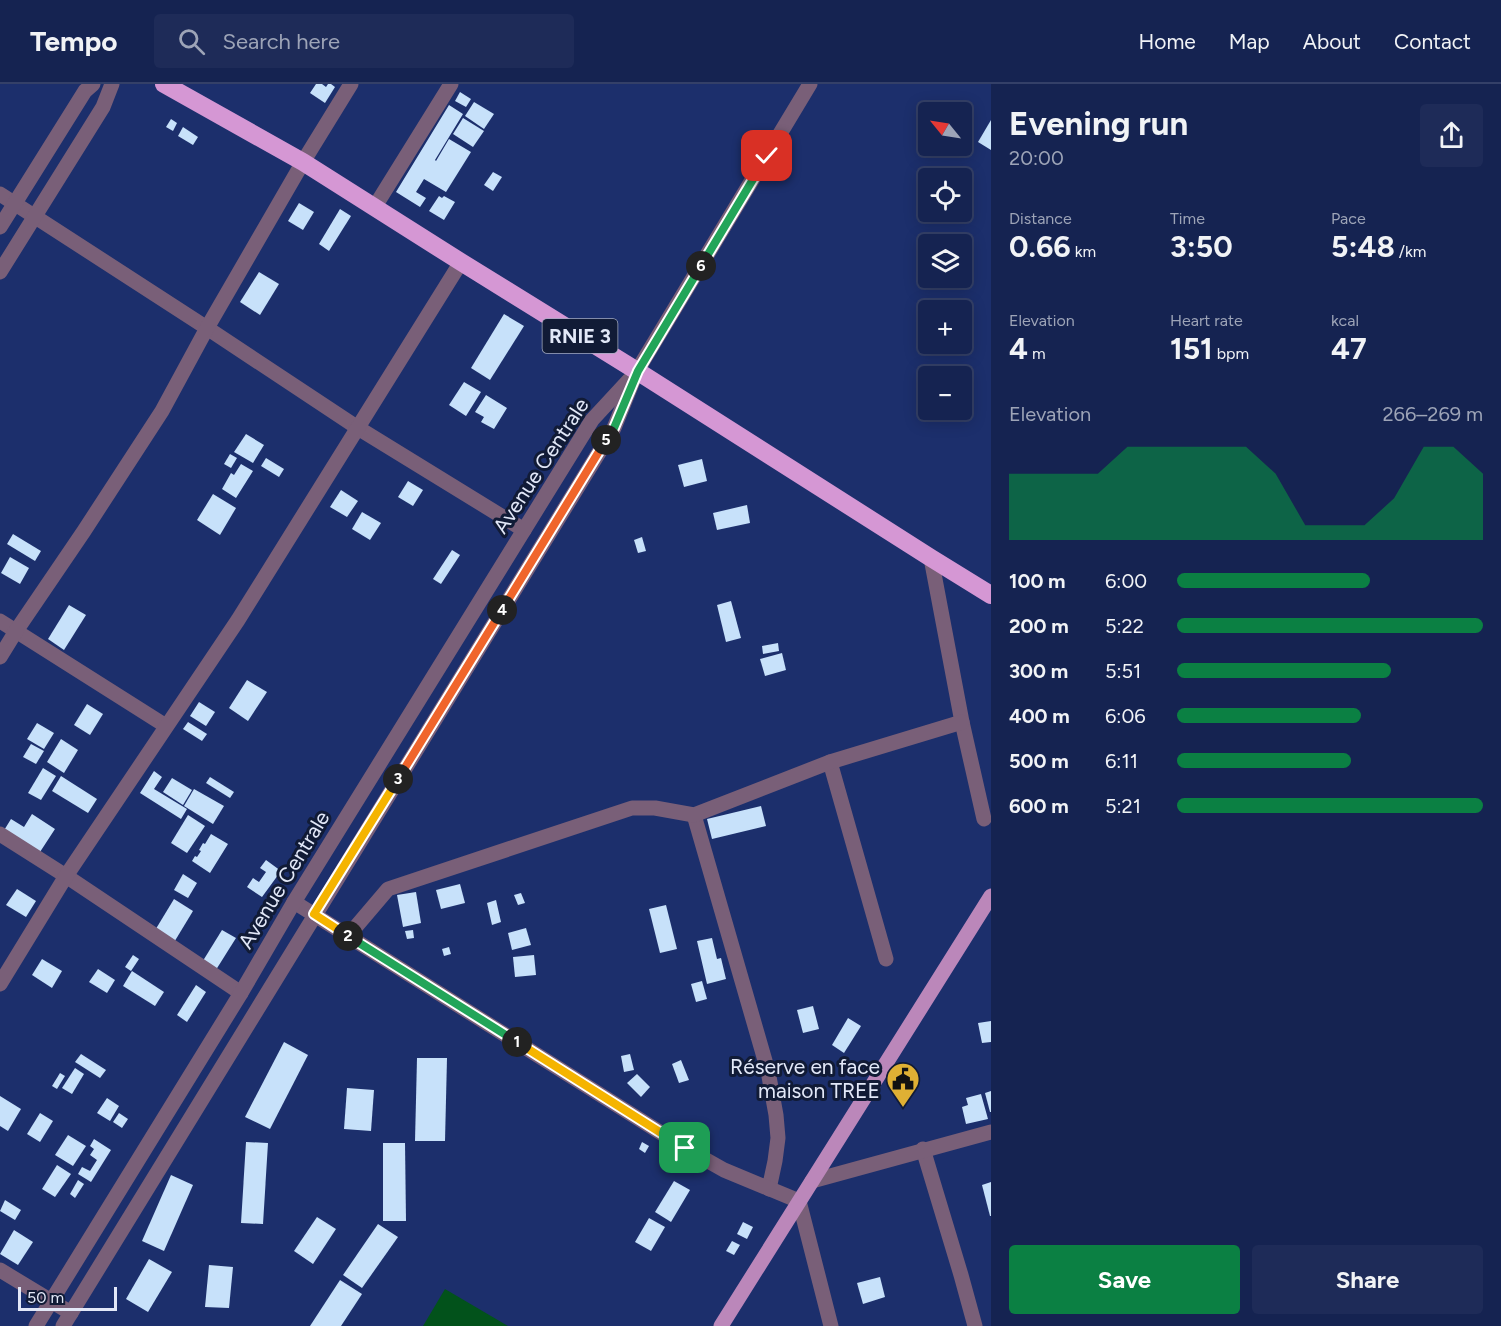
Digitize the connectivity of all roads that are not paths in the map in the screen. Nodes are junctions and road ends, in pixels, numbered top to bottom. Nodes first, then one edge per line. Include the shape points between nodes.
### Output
1 (93, 84) edge
2 (112, 84) edge
3 (164, 84) edge
4 (351, 84) edge
5 (451, 84) edge
6 (810, 84) edge
7 (303, 162) junction
8 (0, 194) edge
9 (15, 203) junction
10 (374, 208) junction
11 (35, 216) junction
12 (0, 227) edge
13 (461, 262) junction
14 (0, 272) edge
15 (207, 328) junction
16 (638, 371) junction
17 (358, 428) junction
18 (524, 530) junction
19 (931, 558) junction
20 (991, 595) edge
21 (0, 621) edge
22 (16, 631) junction
23 (0, 657) edge
24 (962, 722) junction
25 (166, 726) junction
26 (830, 762) junction
27 (694, 815) junction
28 (984, 819) dead end
29 (0, 834) edge
30 (66, 876) junction
31 (991, 896) edge
32 (294, 902) junction
33 (314, 914) junction
34 (348, 936) junction
35 (886, 959) dead end
36 (0, 984) edge
37 (241, 993) junction
38 (991, 1132) edge
39 (923, 1149) junction
40 (812, 1181) junction
41 (769, 1189) junction
42 (799, 1201) junction
43 (0, 1270) edge
44 (51, 1300) junction
45 (67, 1319) edge
46 (36, 1326) edge
47 (721, 1326) edge
48 (831, 1326) edge
49 (975, 1326) edge

1 - 9 street
2 - 11 street via 103,107
3 - 7 highway, RNIE 3
4 - 7 street
5 - 10 street
6 - 16 street
7 - 10 highway, RNIE 3
7 - 15 street
8 - 9 street
9 - 11 street
9 - 12 street
10 - 13 highway, RNIE 3
11 - 14 street
11 - 15 street
13 - 16 highway, RNIE 3
13 - 17 street
15 - 17 street
15 - 22 street via 162,411
16 - 18 street, Avenue Centrale via 592,420
16 - 19 highway, RNIE 3
16 - 33 street, Avenue Centrale via 614,428
17 - 18 street
17 - 25 street via 238,620
18 - 32 street, Avenue Centrale
19 - 20 highway, RNIE 3
19 - 24 street
21 - 22 street
22 - 23 street
22 - 25 street
24 - 26 street
24 - 28 street
25 - 30 street
26 - 27 street
26 - 35 street
27 - 34 street via 632,808 388,889
27 - 41 street via 768,1071 777,1115 776,1161
29 - 30 street
30 - 36 street
30 - 37 street
31 - 40 main road
32 - 33 street
32 - 37 street, Avenue Centrale
33 - 34 street
33 - 45 street, Avenue Centrale
34 - 41 street via 685,1148
37 - 44 street, Avenue Centrale
38 - 39 street
39 - 40 street
39 - 49 street
40 - 42 main road
41 - 42 street
42 - 47 main road
42 - 48 street
43 - 44 street
44 - 45 street
44 - 46 street, Avenue Centrale

